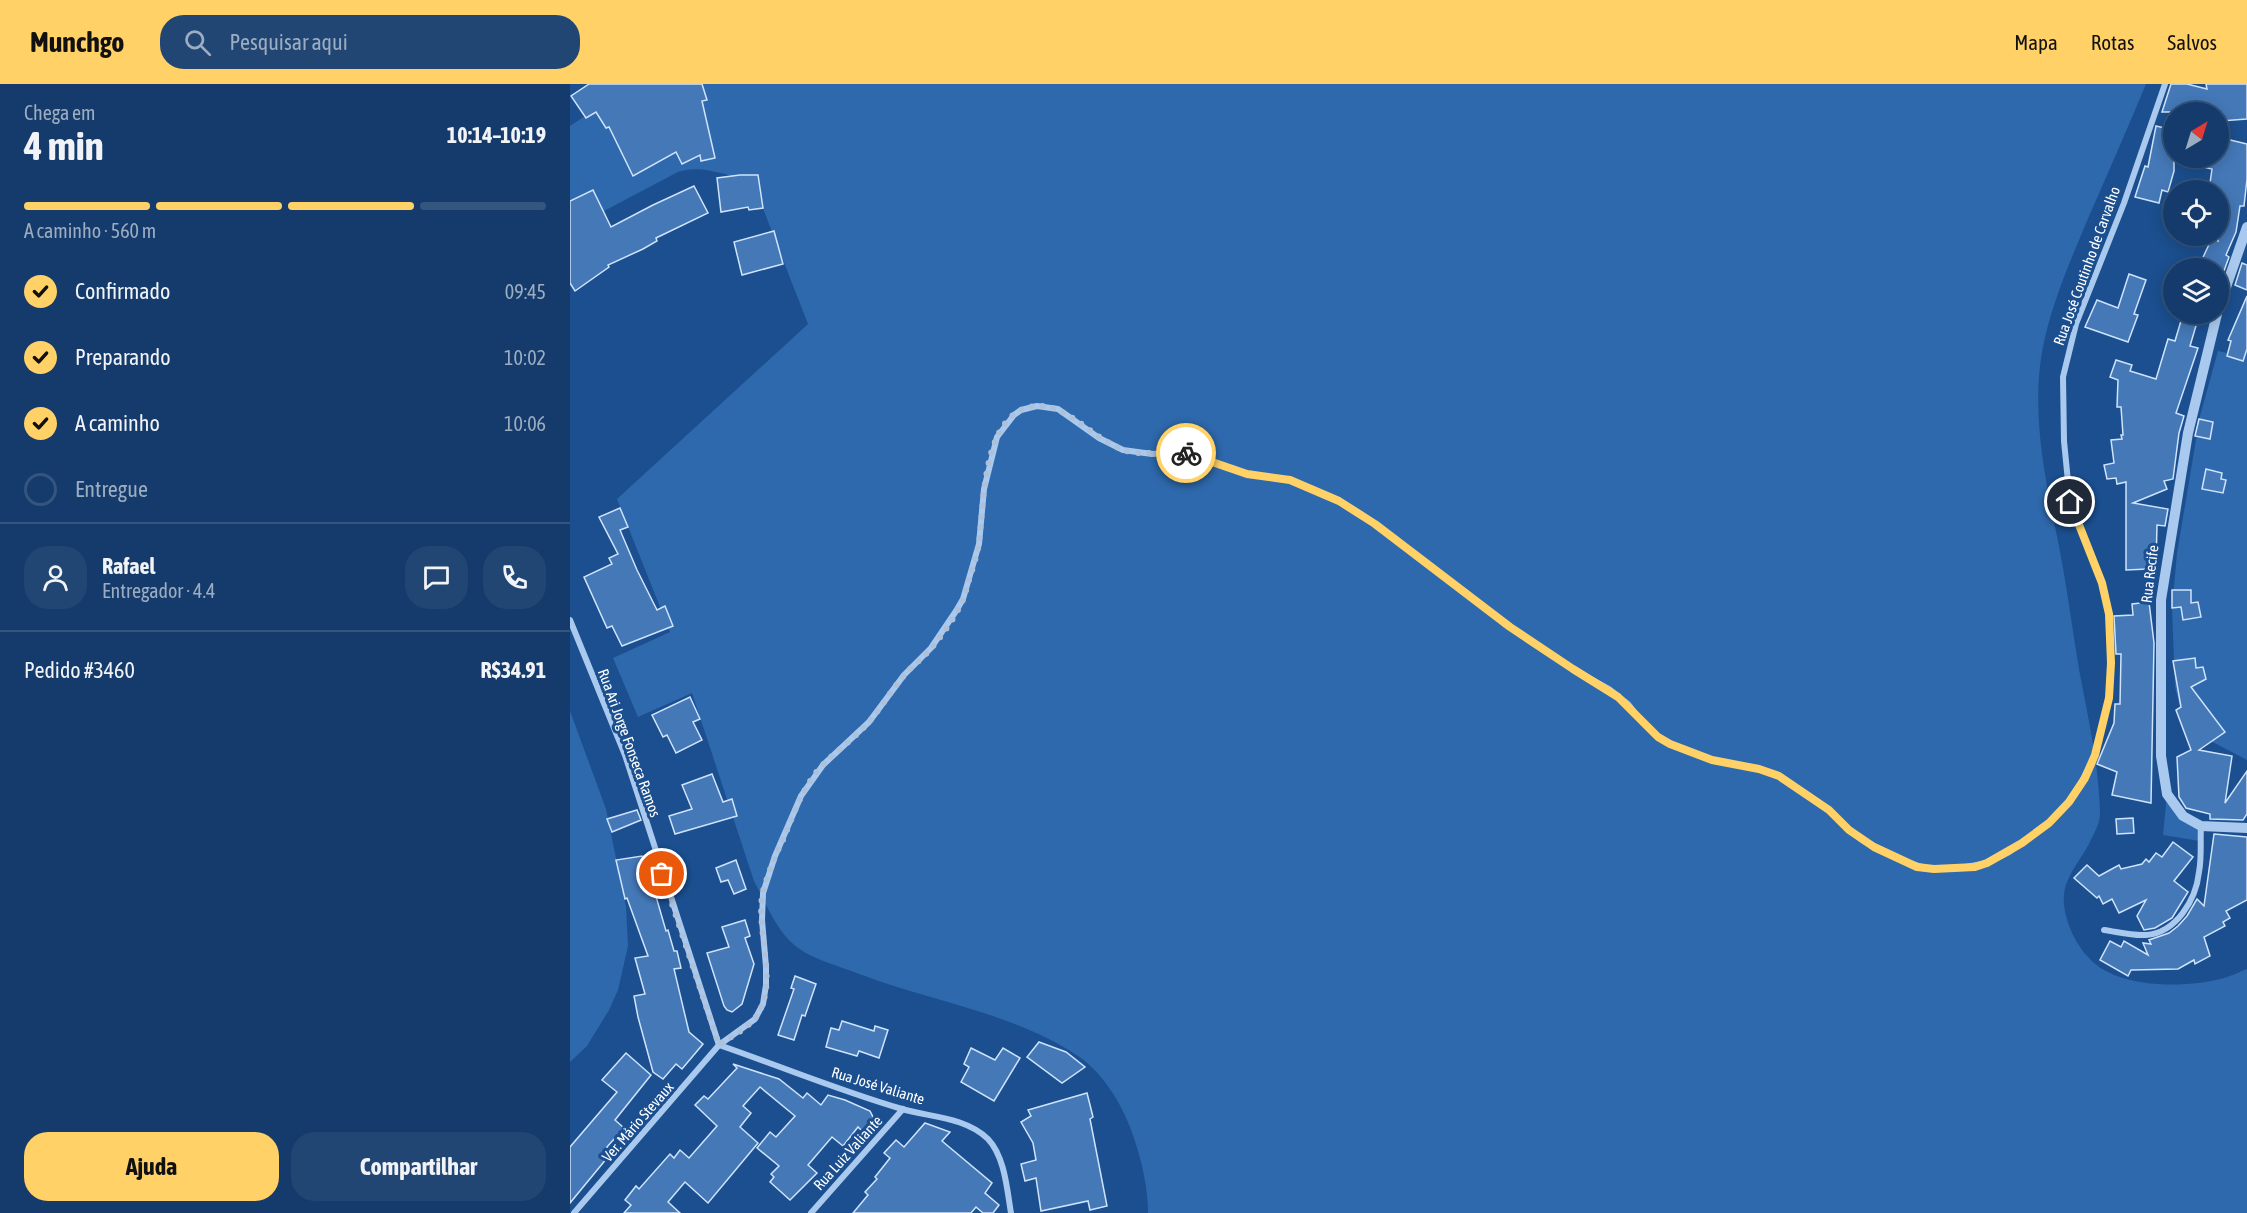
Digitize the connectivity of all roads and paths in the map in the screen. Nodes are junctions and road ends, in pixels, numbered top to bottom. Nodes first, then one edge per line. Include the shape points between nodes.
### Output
1 (2165, 84) edge
2 (2247, 227) edge
3 (2229, 280) edge
4 (2215, 324) edge
5 (570, 621) edge
6 (2201, 826) junction
7 (2247, 828) edge
8 (2104, 930) dead end
9 (719, 1045) junction
10 (903, 1109) junction
11 (574, 1213) edge
12 (811, 1213) edge
13 (1011, 1213) edge

1 - 9 street, Rua José Coutinho de Carvalho via 2076,324 2063,377 2070,502 2102,583 2109,614 2109,698 2095,755 2081,784 2054,818 2009,852 1987,863 1955,868 1925,868 1898,859 1864,841 1829,810 1779,776 1712,760 1658,737 1618,697 1510,627 1339,501 1290,480 1247,474 1182,452 1152,454 1123,450 1058,409 1037,406 1014,415 997,437 984,489 979,544 956,611 931,648 904,675 869,722 823,765 801,796 763,892 765,996 747,1025
2 - 3 street, Rua Recife
4 - 6 street, Rua Recife via 2188,433 2161,600 2164,782 2176,810
5 - 9 street, Rua Ari Jorge Fonseca Ramos via 625,756
6 - 7 street
6 - 8 street via 2197,885 2176,921 2150,935
9 - 10 street, Rua José Valiante
9 - 11 street, Ver. Mário Stevaux
10 - 12 street, Rua Luiz Valiante
10 - 13 street, Rua José Valiante via 951,1120 988,1139 999,1158

